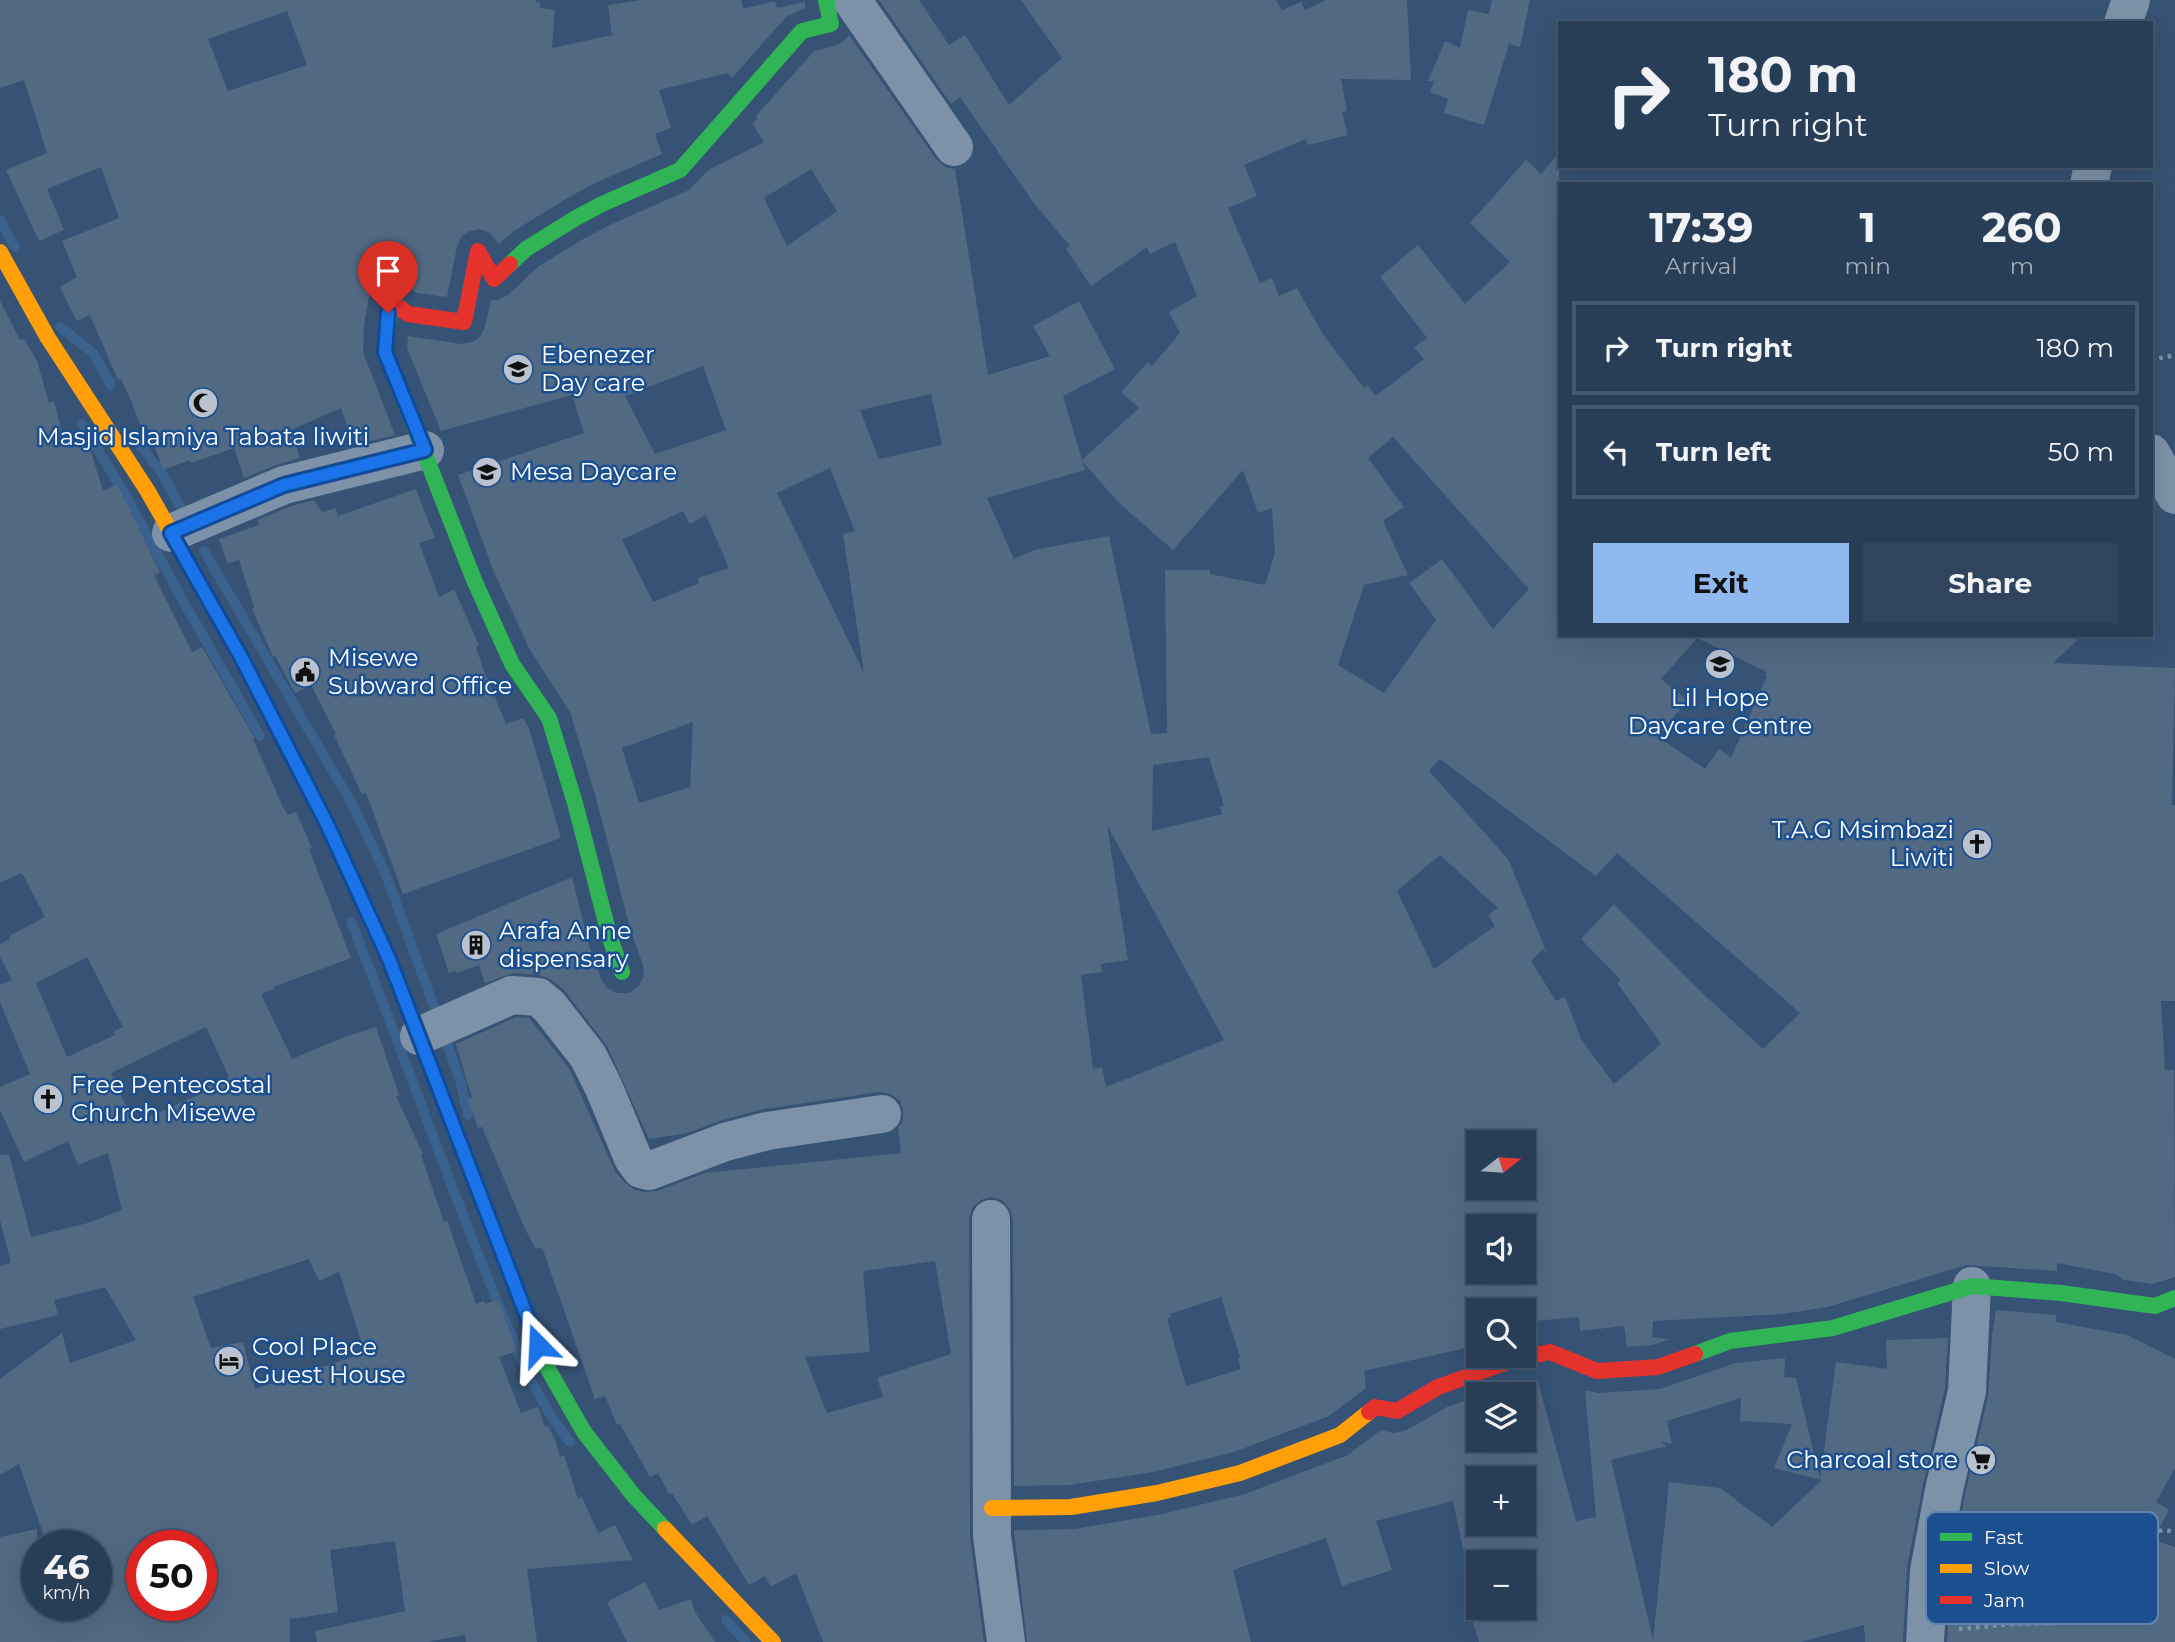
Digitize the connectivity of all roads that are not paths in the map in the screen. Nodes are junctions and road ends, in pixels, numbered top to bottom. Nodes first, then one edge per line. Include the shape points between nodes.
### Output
1 (827, 0) edge
2 (852, 0) edge
3 (2131, 0) edge
4 (2124, 21) edge
5 (954, 148) dead end
6 (0, 253) edge
7 (425, 450) junction
8 (2153, 456) edge
9 (2175, 495) edge
10 (171, 533) junction
11 (622, 972) dead end
12 (419, 1036) junction
13 (882, 1114) dead end
14 (991, 1219) dead end
15 (1972, 1286) junction
16 (2175, 1298) edge
17 (992, 1508) junction
18 (1941, 1512) edge
19 (1926, 1614) edge
20 (1925, 1635) edge
21 (773, 1642) edge
22 (1006, 1642) edge

1 - 7 street via 831,24 802,31 680,170 574,219 526,249 494,279 478,251 464,322 408,314 391,301 385,352
2 - 5 street
3 - 4 street
6 - 10 street
7 - 10 street via 284,485
7 - 11 street via 512,664 549,718
8 - 9 street
10 - 12 street via 327,824
12 - 13 street via 512,995 538,997 588,1056 633,1158 649,1171 767,1131
12 - 21 street via 548,1369 578,1422 634,1496
14 - 17 street
15 - 16 street via 2155,1306
15 - 17 street via 1833,1328 1730,1341 1658,1367 1597,1371 1550,1352 1516,1359 1438,1387 1397,1411 1375,1406 1340,1435 1240,1473 1071,1507
15 - 18 street via 1967,1391
17 - 22 street
19 - 20 street

